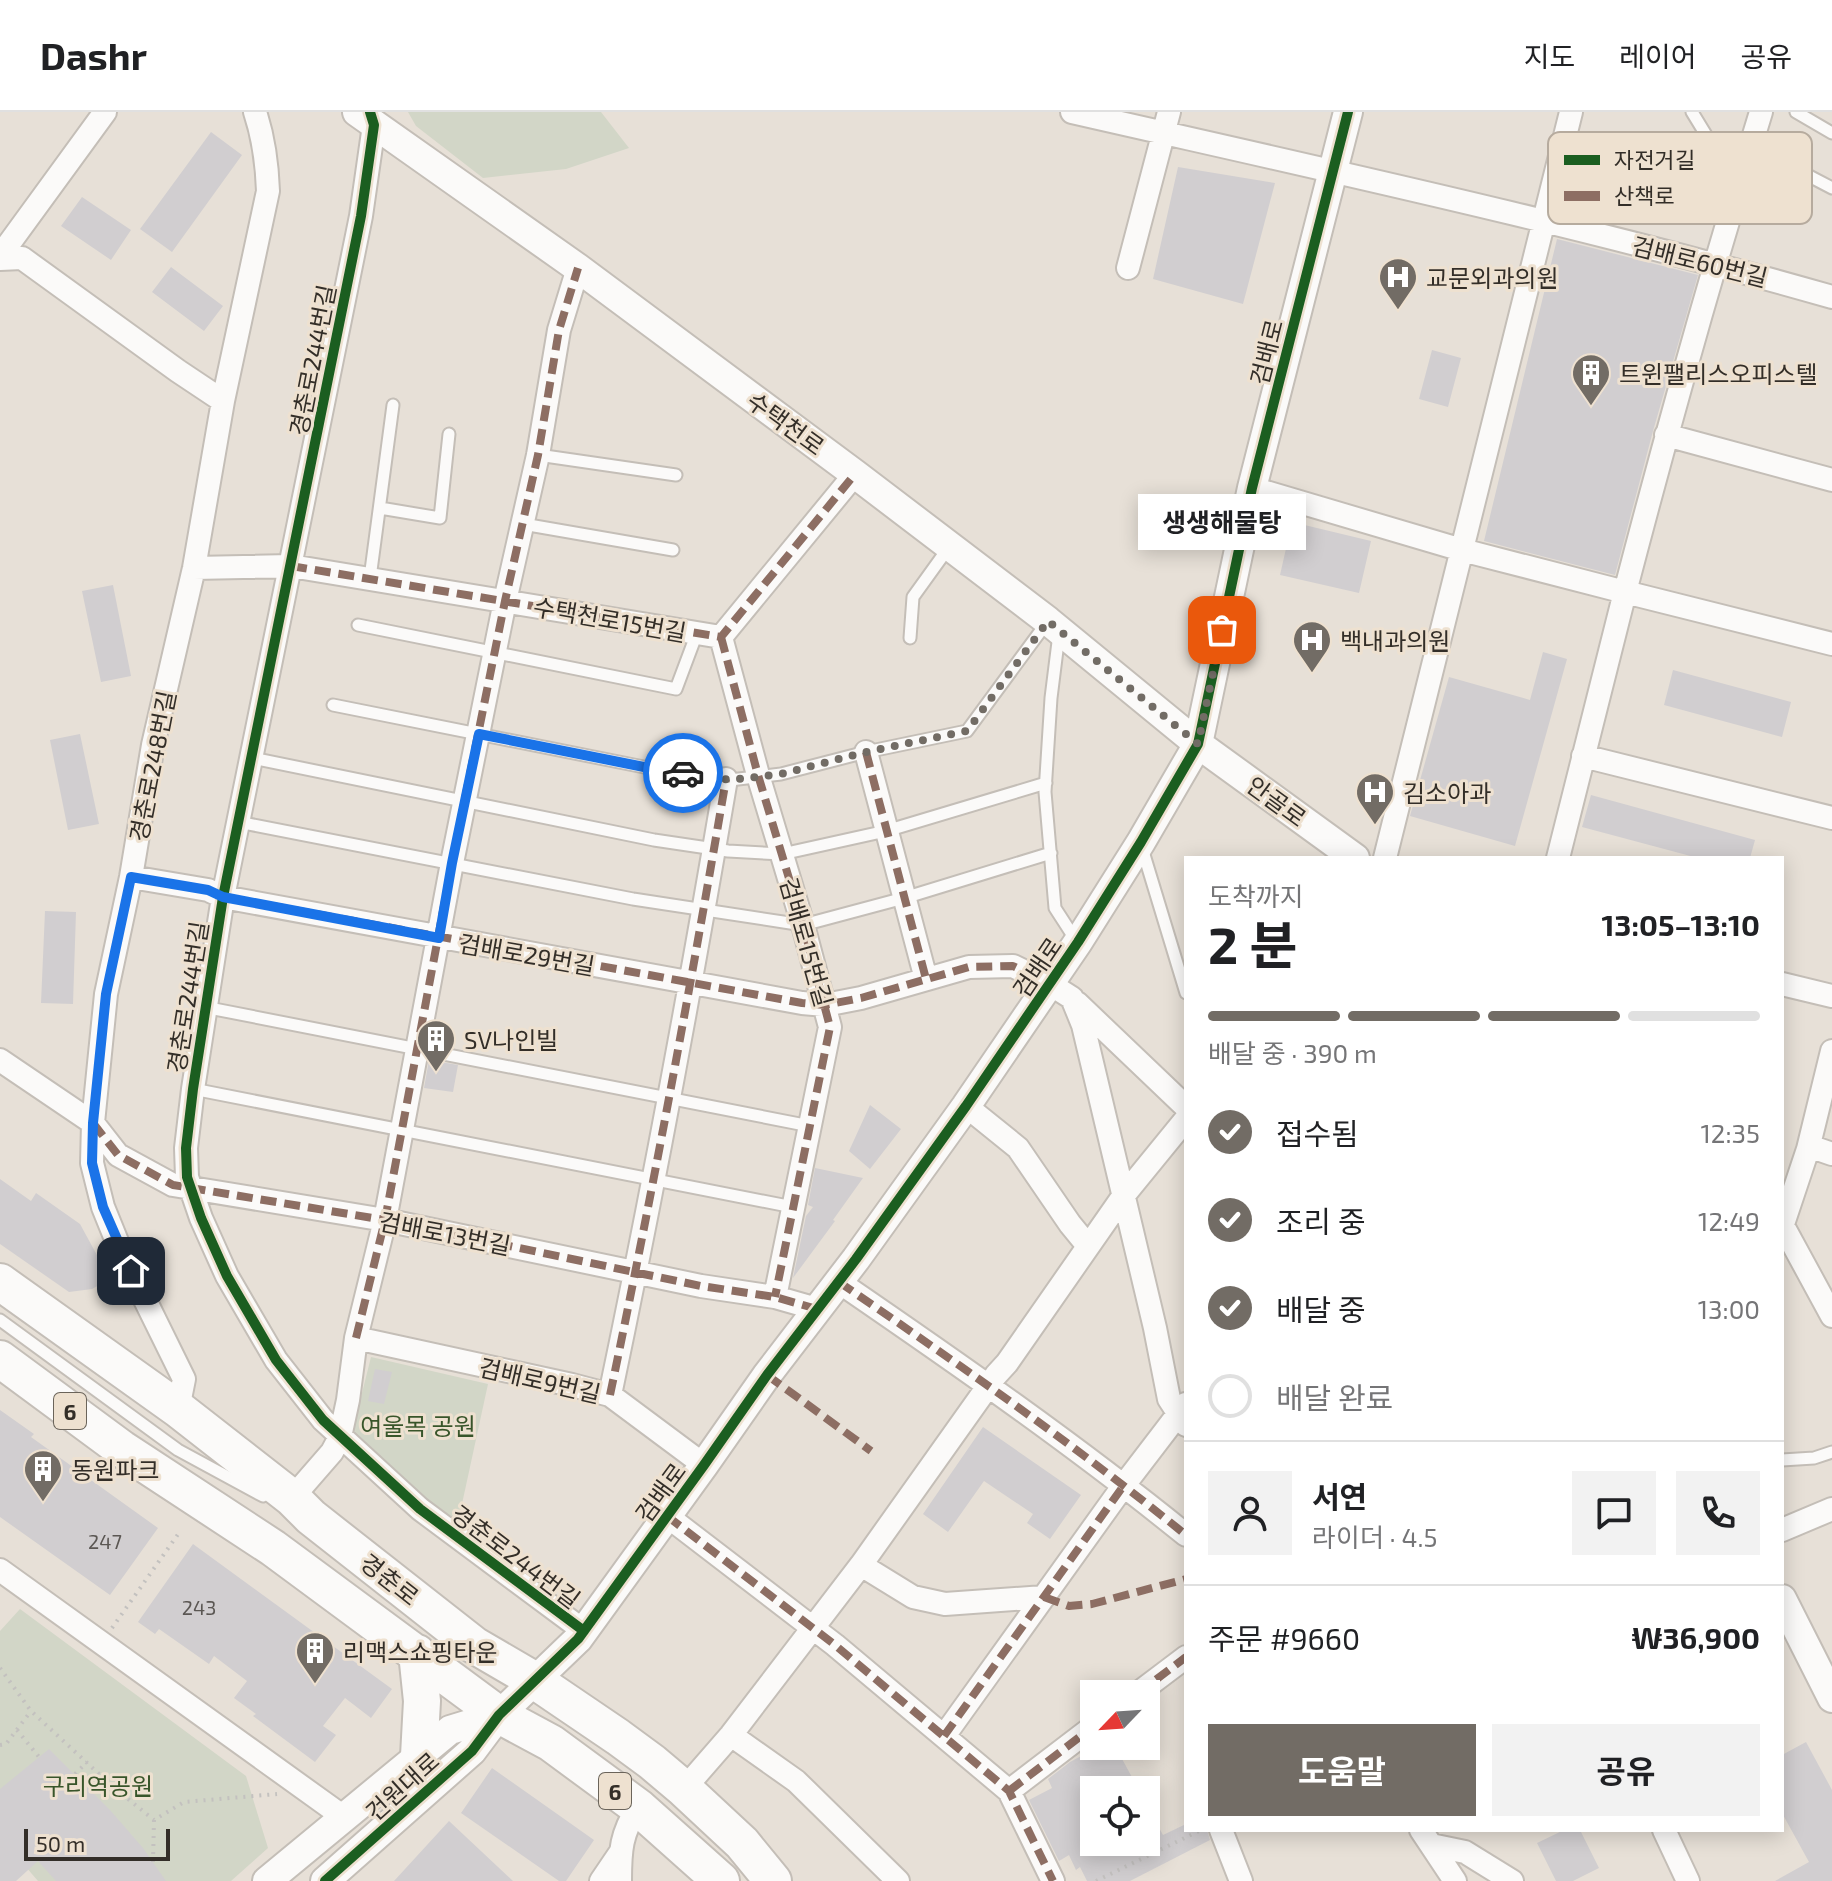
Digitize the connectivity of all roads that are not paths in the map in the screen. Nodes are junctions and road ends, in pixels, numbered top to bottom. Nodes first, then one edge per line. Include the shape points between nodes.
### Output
1 (255, 112) edge
2 (1072, 112) edge
3 (1348, 112) edge
4 (1571, 112) edge
5 (1692, 112) edge
6 (1761, 112) edge
7 (1796, 112) edge
8 (100, 113) edge
9 (367, 116) edge
10 (1166, 123) edge
11 (1566, 132) edge
12 (1704, 132) edge
13 (1754, 132) edge
14 (1832, 133) edge
15 (1333, 171) junction
16 (1812, 178) edge
17 (1832, 188) edge
18 (1548, 202) edge
19 (1543, 222) junction
20 (1548, 223) edge
21 (1551, 224) edge
22 (1726, 224) edge
23 (0, 258) edge
24 (1715, 263) junction
25 (578, 268) junction
26 (1128, 268) dead end
27 (1832, 297) edge
28 (223, 401) junction
29 (393, 405) dead end
30 (449, 434) dead end
31 (1666, 435) junction
32 (538, 455) junction
33 (855, 474) junction
34 (676, 475) dead end
35 (1832, 480) edge
36 (1252, 488) junction
37 (380, 508) junction
38 (523, 524) junction
39 (950, 546) junction
40 (673, 550) dead end
41 (1462, 550) junction
42 (291, 566) junction
43 (194, 568) junction
44 (370, 578) junction
45 (1625, 592) junction
46 (505, 601) junction
47 (358, 625) dead end
48 (1054, 625) junction
49 (697, 633) junction
50 (721, 637) junction
51 (910, 638) dead end
52 (1832, 644) edge
53 (495, 653) junction
54 (333, 705) dead end
55 (479, 734) junction
56 (1198, 744) junction
57 (866, 752) junction
58 (1583, 756) junction
59 (252, 758) junction
60 (758, 775) junction
61 (726, 779) junction
62 (1046, 783) junction
63 (464, 802) junction
64 (1832, 818) edge
65 (238, 822) junction
66 (886, 831) junction
67 (1141, 842) junction
68 (714, 849) junction
69 (1051, 853) junction
70 (782, 854) junction
71 (1352, 856) edge
72 (1386, 856) edge
73 (1558, 856) edge
74 (452, 863) junction
75 (131, 877) junction
76 (223, 897) junction
77 (904, 898) junction
78 (703, 910) junction
79 (803, 925) junction
80 (439, 938) junction
81 (1078, 942) junction
82 (926, 979) junction
83 (690, 983) junction
84 (1784, 984) edge
85 (1184, 986) edge
86 (1061, 991) junction
87 (1832, 996) edge
88 (825, 1005) junction
89 (204, 1007) junction
90 (417, 1048) junction
91 (1832, 1051) edge
92 (0, 1060) edge
93 (193, 1089) junction
94 (668, 1098) junction
95 (1184, 1105) edge
96 (966, 1106) junction
97 (1184, 1121) edge
98 (93, 1123) junction
99 (810, 1126) junction
100 (402, 1130) junction
101 (1809, 1146) junction
102 (1832, 1154) edge
103 (653, 1179) junction
104 (190, 1188) junction
105 (1124, 1195) junction
106 (793, 1207) junction
107 (1784, 1219) edge
108 (385, 1220) junction
109 (1784, 1229) edge
110 (1088, 1246) junction
111 (635, 1273) junction
112 (0, 1282) edge
113 (839, 1282) junction
114 (775, 1297) junction
115 (817, 1309) junction
116 (1832, 1316) edge
117 (0, 1320) edge
118 (356, 1338) junction
119 (0, 1359) edge
120 (989, 1385) junction
121 (610, 1395) junction
122 (178, 1409) junction
123 (1184, 1414) edge
124 (340, 1437) junction
125 (1832, 1452) edge
126 (1786, 1460) edge
127 (704, 1465) junction
128 (1124, 1485) junction
129 (301, 1508) junction
130 (1832, 1509) edge
131 (667, 1516) junction
132 (1784, 1529) edge
133 (1184, 1533) edge
134 (861, 1565) junction
135 (0, 1570) edge
136 (1044, 1597) junction
137 (1784, 1608) edge
138 (812, 1628) junction
139 (584, 1631) junction
140 (1791, 1639) edge
141 (417, 1653) junction
142 (1184, 1659) edge
143 (534, 1680) junction
144 (1156, 1680) edge
145 (1832, 1698) edge
146 (499, 1715) junction
147 (731, 1735) junction
148 (944, 1736) junction
149 (1080, 1741) edge
150 (419, 1756) junction
151 (684, 1789) junction
152 (1009, 1791) junction
153 (638, 1807) junction
154 (345, 1818) junction
155 (1222, 1832) edge
156 (1665, 1832) edge
157 (1426, 1838) edge
158 (620, 1853) junction
159 (267, 1881) edge
160 (325, 1881) edge
161 (601, 1881) edge
162 (620, 1881) edge
163 (721, 1881) edge
164 (773, 1881) edge
165 (898, 1881) edge
166 (1053, 1881) edge
167 (1241, 1881) edge
168 (1455, 1881) edge
169 (1512, 1881) edge
170 (1688, 1881) edge

1 - 28 street, 경춘로248번길 via 264,139 268,191
2 - 10 street, 검배로60번길
3 - 15 street, 검배로
4 - 11 street
5 - 12 lane
6 - 13 street
7 - 14 lane
8 - 23 street
9 - 25 street, 수택천로
9 - 42 street, 경춘로244번길 via 361,216
10 - 15 street, 검배로60번길
10 - 26 street
15 - 19 street, 검배로60번길
15 - 36 street, 검배로
16 - 17 lane
18 - 19 street
19 - 20 street, 검배로60번길
19 - 41 street
21 - 24 street, 검배로60번길
22 - 24 street
23 - 28 street via 22,258
24 - 27 street, 검배로60번길
24 - 31 street
25 - 32 street via 559,330
25 - 33 street, 수택천로
28 - 43 street, 경춘로248번길
29 - 37 lane
30 - 37 lane via 440,518
31 - 35 street
31 - 45 street
32 - 34 lane
32 - 38 street
33 - 39 street, 수택천로
33 - 50 street, 수택천로15번길
36 - 41 street
36 - 56 street, 검배로
37 - 44 lane
38 - 40 lane
38 - 46 street
39 - 48 street, 수택천로
39 - 51 lane via 913,597
41 - 45 street
41 - 72 street
42 - 43 street, 수택천로15번길
42 - 44 street, 수택천로15번길
42 - 59 street, 경춘로244번길
43 - 75 street, 경춘로248번길 via 153,745
44 - 46 street, 수택천로15번길
45 - 52 street
45 - 58 street
46 - 49 street, 수택천로15번길
46 - 53 street
47 - 53 lane
48 - 56 street, 수택천로
48 - 57 lane via 967,731
48 - 62 lane
49 - 50 street, 수택천로15번길
49 - 53 lane via 676,689
50 - 60 street, 검배로15번길
53 - 55 street
54 - 55 lane
55 - 61 lane
55 - 63 street
56 - 67 street, 검배로
56 - 71 street, 안골로
57 - 60 lane
57 - 66 street
58 - 64 street
58 - 73 street
59 - 63 lane
59 - 65 street, 경춘로244번길
60 - 61 lane
60 - 70 street, 검배로15번길
61 - 68 street
62 - 66 lane
62 - 69 lane
63 - 68 lane
63 - 74 street
65 - 74 lane
65 - 76 street, 경춘로244번길
66 - 70 lane
66 - 77 street
67 - 81 street, 검배로
67 - 85 lane
68 - 70 lane
68 - 78 street
69 - 77 lane
69 - 81 lane via 1055,908
70 - 79 street, 검배로15번길
74 - 78 lane
74 - 80 street
75 - 76 street, 검배로29번길
75 - 98 street, 경춘로248번길 via 106,994
76 - 80 street, 검배로29번길
76 - 89 street, 경춘로244번길
77 - 79 lane
77 - 82 street
78 - 79 lane
78 - 83 street
79 - 88 street, 검배로15번길
80 - 83 street, 검배로29번길
80 - 90 street
81 - 86 street, 검배로
82 - 86 street, 검배로29번길 via 969,967 1013,966
82 - 88 street, 검배로29번길
83 - 88 street, 검배로29번길
83 - 94 street
84 - 87 street
86 - 95 street, 검배로29번길
86 - 96 street, 검배로
86 - 105 street via 1083,1025
88 - 99 street, 검배로15번길 via 830,1027
89 - 90 lane
89 - 93 street, 경춘로244번길
90 - 94 lane
90 - 100 street
91 - 101 street
92 - 98 street, 검배로13번길
93 - 100 lane
93 - 104 street, 경춘로244번길 via 186,1148
94 - 99 lane
94 - 103 street
96 - 110 street via 1018,1148
96 - 113 street, 검배로
97 - 105 street
98 - 104 street, 검배로13번길 via 118,1155 173,1185
98 - 122 street, 경춘로248번길 via 92,1163 103,1207 184,1379
99 - 106 street, 검배로15번길
100 - 103 lane
100 - 108 street
101 - 102 street
101 - 107 street
103 - 106 lane
103 - 111 street
104 - 108 street, 검배로13번길
104 - 124 street, 경춘로244번길 via 227,1276 267,1345
105 - 110 street
105 - 123 street via 1169,1399
106 - 114 street, 검배로15번길
108 - 111 street, 검배로13번길
108 - 118 street
109 - 116 street
110 - 120 street
111 - 114 street, 검배로13번길
111 - 121 street
112 - 122 main road, 경춘로
113 - 115 street, 검배로
113 - 120 street
114 - 115 street, 검배로13번길
115 - 127 street, 검배로
117 - 129 lane via 178,1450 280,1505
118 - 121 street, 검배로9번길
118 - 124 street
119 - 141 main road, 경춘로 / 6
120 - 128 street
120 - 134 street
121 - 127 street, 검배로9번길
122 - 129 main road, 경춘로
123 - 128 street
124 - 129 street
124 - 139 street, 경춘로244번길 via 420,1509
125 - 126 lane
127 - 131 street, 검배로
128 - 133 street
128 - 136 street
129 - 143 main road, 경춘로 via 474,1645
130 - 132 street
131 - 138 street
131 - 139 street, 검배로
134 - 136 street via 913,1597 945,1604
134 - 138 street
135 - 154 street
136 - 148 street
137 - 140 street
138 - 147 street
138 - 148 street
139 - 143 street, 검배로
140 - 145 street
141 - 146 main road, 경춘로 / 6
141 - 150 main road via 422,1701
142 - 144 street
143 - 146 street, 검배로
143 - 151 main road, 경춘로
146 - 150 street, 건원대로 via 450,1730
146 - 153 main road, 경춘로 / 6 via 551,1743
146 - 160 street, 건원대로 via 472,1751
147 - 151 street
147 - 165 street via 796,1781
148 - 152 street
149 - 152 street
150 - 154 street, 건원대로
151 - 164 main road, 경춘로 via 742,1843
152 - 166 street
153 - 158 street
153 - 163 main road, 경춘로 / 6
154 - 159 street, 건원대로
155 - 167 street
156 - 170 street
157 - 168 street
157 - 169 street via 1465,1852
158 - 161 street
158 - 162 street

